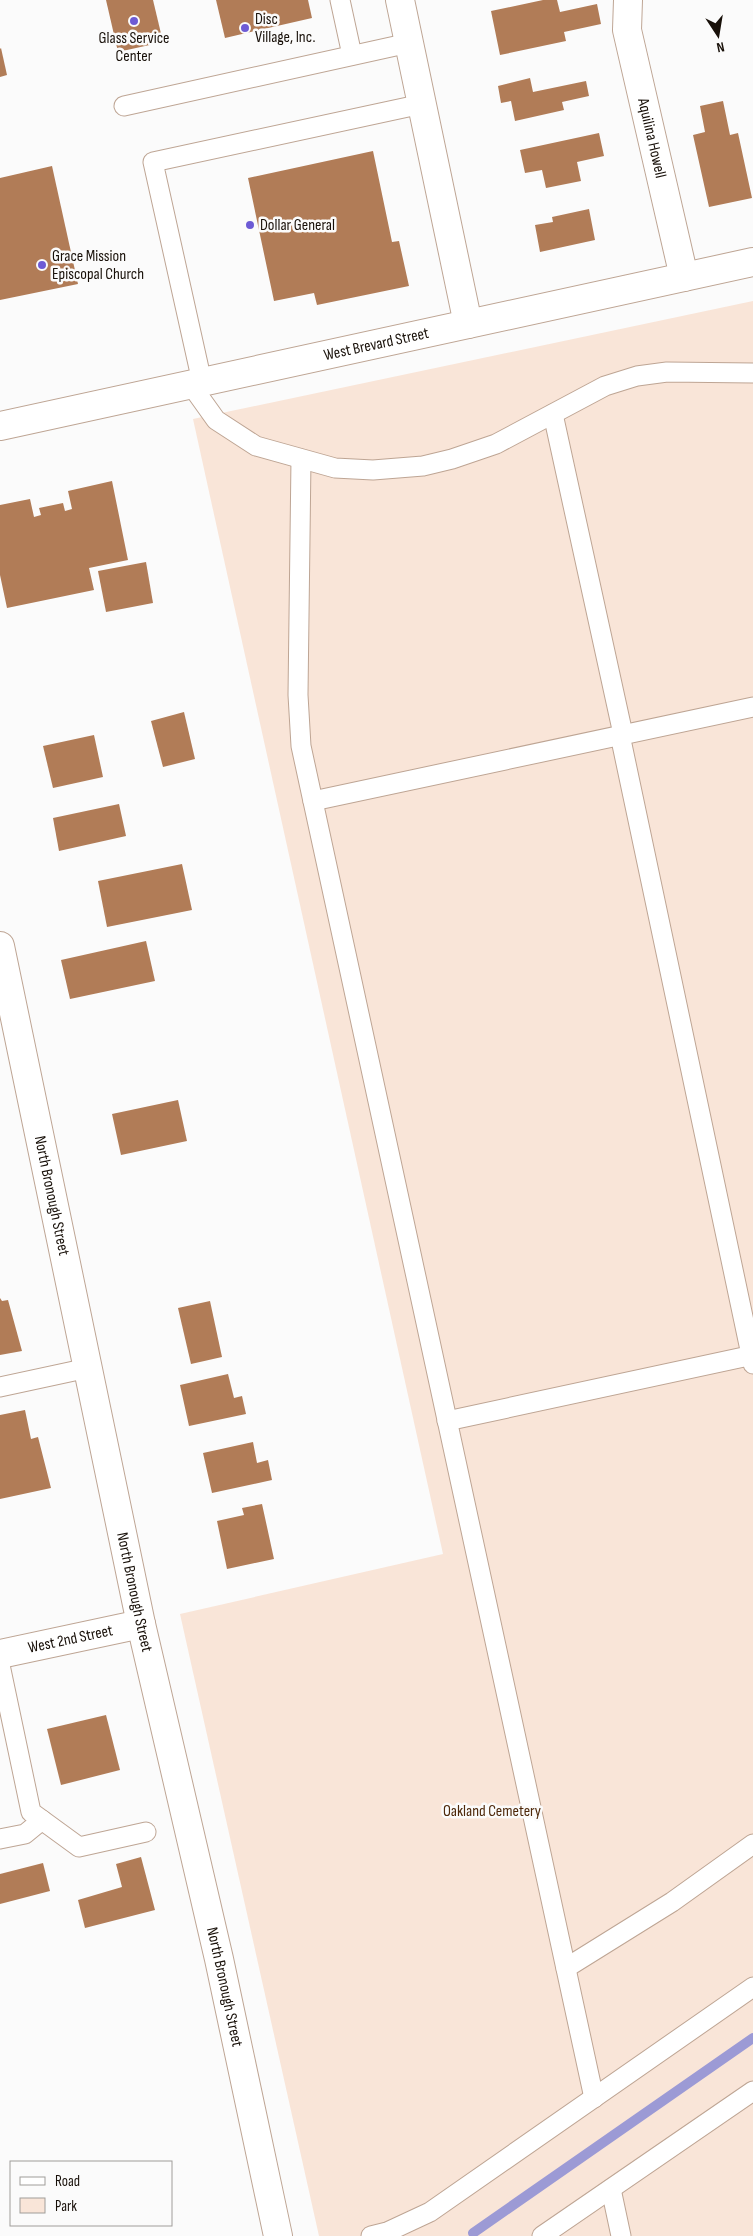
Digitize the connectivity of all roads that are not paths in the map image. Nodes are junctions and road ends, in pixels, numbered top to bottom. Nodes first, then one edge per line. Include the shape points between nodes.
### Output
1 (340, 0) edge
2 (400, 0) edge
3 (628, 0) edge
4 (409, 43) junction
5 (352, 55) junction
6 (422, 104) junction
7 (124, 106) dead end
8 (753, 262) edge
9 (684, 277) junction
10 (468, 324) junction
11 (753, 373) edge
12 (196, 383) junction
13 (553, 414) junction
14 (0, 426) edge
15 (302, 459) junction
16 (753, 707) edge
17 (622, 735) junction
18 (313, 801) junction
19 (0, 946) edge
20 (5, 995) edge
21 (752, 1358) edge
22 (88, 1368) junction
23 (0, 1387) edge
24 (447, 1421) junction
25 (141, 1624) junction
26 (0, 1654) edge
27 (0, 1665) edge
28 (42, 1820) junction
29 (146, 1832) dead end
30 (0, 1839) edge
31 (753, 1844) edge
32 (566, 1968) junction
33 (753, 1987) edge
34 (753, 2091) edge
35 (594, 2098) junction
36 (610, 2189) junction
37 (278, 2236) edge
38 (371, 2236) edge
39 (542, 2236) edge
40 (621, 2236) edge

1 - 5 lane
2 - 4 street
3 - 9 street, Aquilina Howell via 627,30
4 - 5 lane
4 - 6 street
5 - 7 lane
6 - 10 street
6 - 12 lane via 153,162
8 - 9 street, West Brevard Street
9 - 10 street, West Brevard Street
10 - 12 street, West Brevard Street
11 - 13 lane via 667,372 637,376 605,386
12 - 14 street, West Brevard Street
12 - 15 lane via 216,420 256,446
13 - 15 lane via 496,444 423,466 373,470 335,468
13 - 17 lane
15 - 18 lane via 298,695 301,746
16 - 17 lane
17 - 18 lane
17 - 21 lane
18 - 24 lane
19 - 20 street, North Bronough Street
20 - 22 street, North Bronough Street
21 - 24 lane
22 - 23 lane
22 - 25 street, North Bronough Street
24 - 32 lane
25 - 26 street, West 2nd Street
25 - 37 street, North Bronough Street via 219,1958
27 - 28 lane via 31,1812
28 - 29 lane via 79,1847
28 - 30 lane via 25,1834
31 - 32 lane via 672,1902
32 - 35 lane
33 - 35 lane
34 - 36 lane
35 - 38 lane via 430,2212
36 - 39 lane
36 - 40 lane

